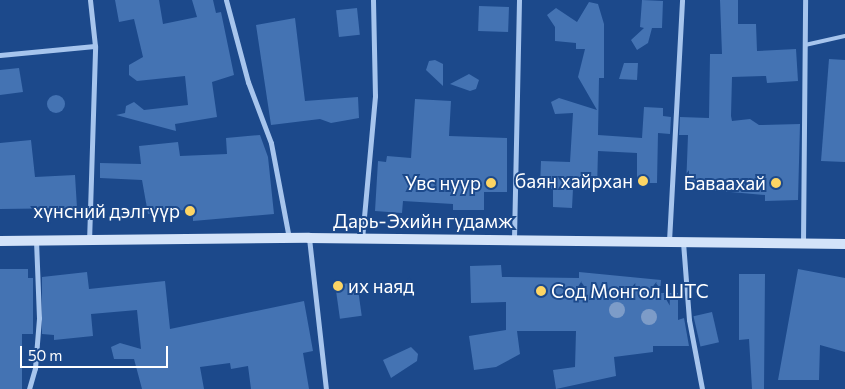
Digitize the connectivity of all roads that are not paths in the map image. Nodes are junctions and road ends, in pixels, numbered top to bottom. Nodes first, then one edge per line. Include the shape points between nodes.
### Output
1 (90, 0) edge
2 (226, 0) edge
3 (372, 0) edge
4 (519, 0) edge
5 (682, 0) edge
6 (805, 0) edge
7 (845, 36) edge
8 (804, 45) junction
9 (95, 46) junction
10 (0, 55) edge
11 (289, 238) junction
12 (308, 238) junction
13 (362, 239) junction
14 (514, 239) junction
15 (0, 241) edge
16 (669, 241) junction
17 (36, 242) junction
18 (89, 242) junction
19 (683, 242) junction
20 (804, 244) junction
21 (845, 244) edge
22 (29, 389) edge
23 (326, 389) edge
24 (702, 389) edge

1 - 9 street
2 - 11 street via 248,82 271,143
3 - 13 street via 375,96
4 - 14 street
5 - 16 street
6 - 8 street
7 - 8 lane
8 - 20 street
9 - 10 street
9 - 18 street
11 - 12 main road, Дарь-Эхийн гудамж
11 - 18 main road, Дарь-Эхийн гудамж
12 - 13 main road, Дарь-Эхийн гудамж
12 - 23 street
13 - 14 main road, Дарь-Эхийн гудамж
14 - 16 main road, Дарь-Эхийн гудамж
15 - 17 main road, Дарь-Эхийн гудамж
16 - 19 main road, Дарь-Эхийн гудамж
17 - 18 main road, Дарь-Эхийн гудамж
17 - 22 street via 39,318 35,368
19 - 20 main road, Дарь-Эхийн гудамж
19 - 24 street via 689,320
20 - 21 main road, Дарь-Эхийн гудамж

